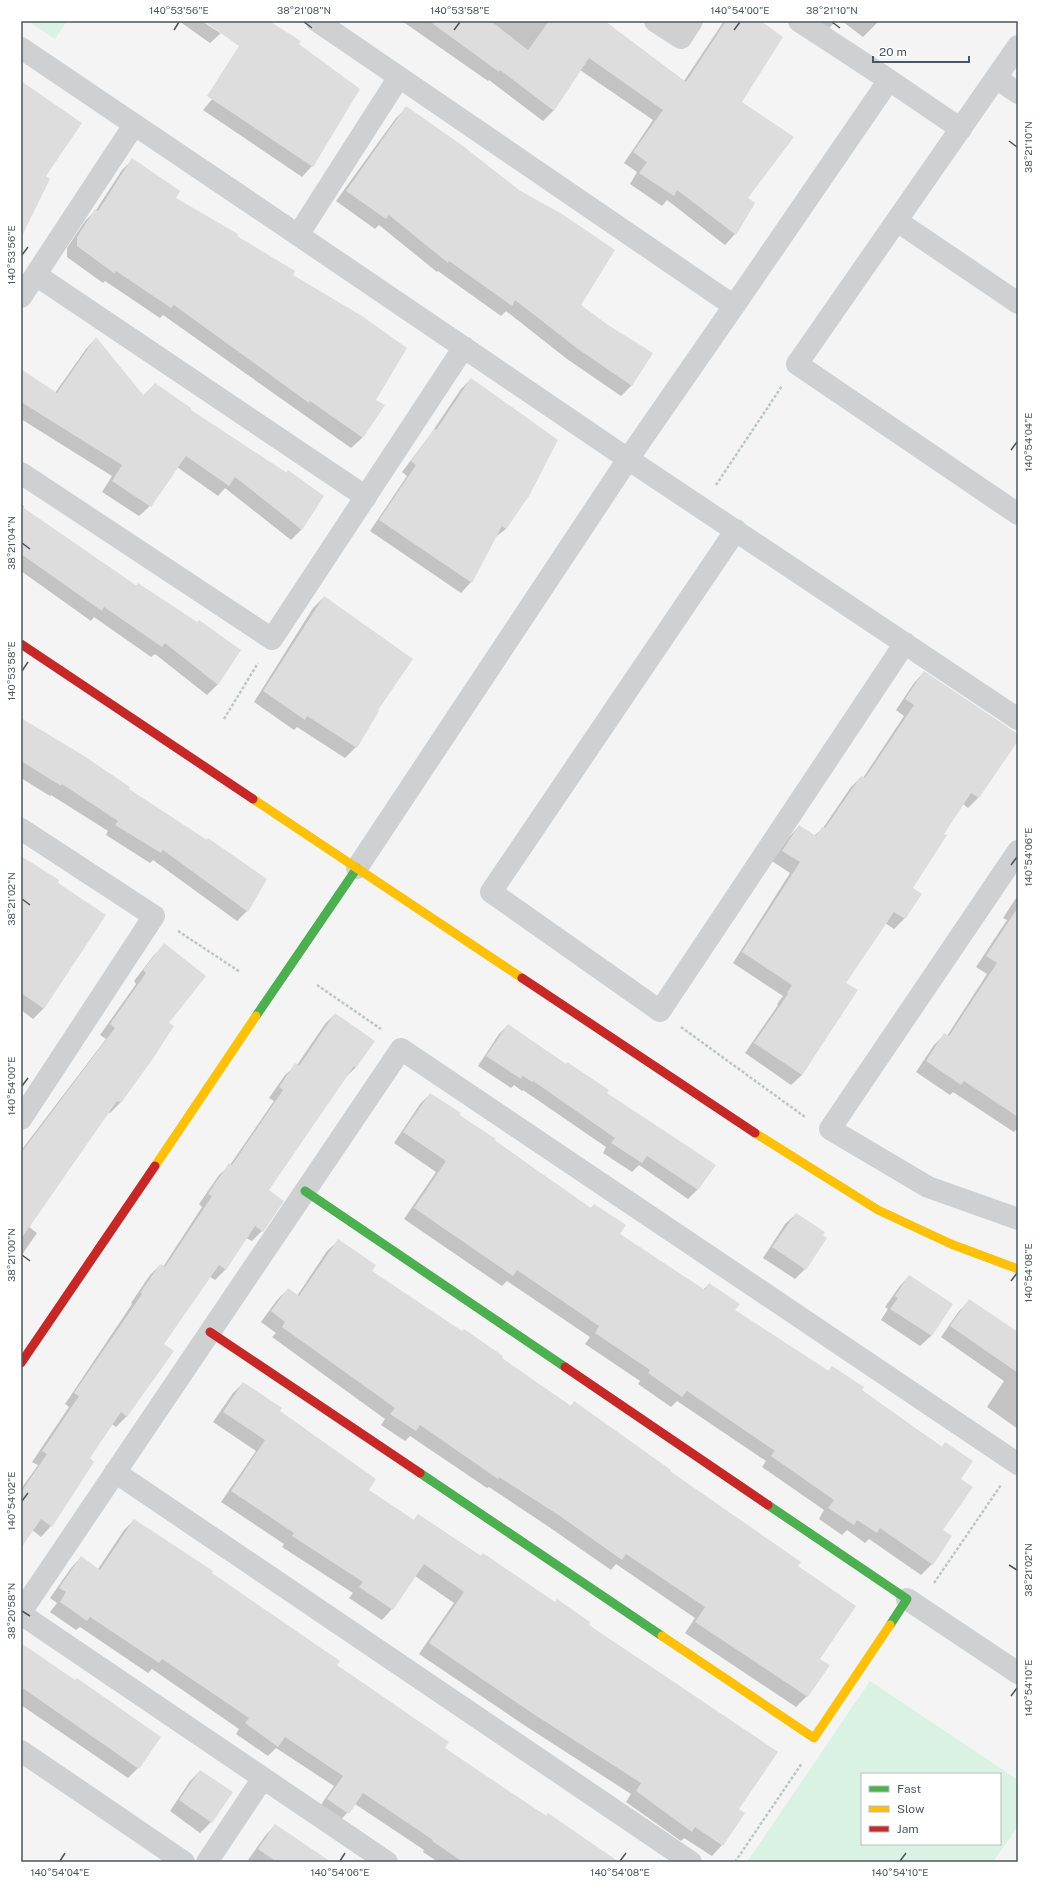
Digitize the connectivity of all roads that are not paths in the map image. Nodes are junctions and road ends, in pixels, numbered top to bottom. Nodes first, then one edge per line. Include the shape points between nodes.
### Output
1 (317, 21) edge
2 (655, 21) edge
3 (692, 21) edge
4 (799, 21) edge
5 (1018, 46) edge
6 (21, 48) edge
7 (399, 77) junction
8 (996, 78) junction
9 (889, 80) junction
10 (1018, 93) edge
11 (134, 124) junction
12 (961, 129) junction
13 (897, 221) junction
14 (298, 235) junction
15 (36, 275) junction
16 (21, 297) edge
17 (1018, 303) edge
18 (734, 306) junction
19 (464, 347) junction
20 (628, 459) junction
21 (21, 473) edge
22 (366, 497) junction
23 (1018, 514) edge
24 (736, 530) junction
25 (905, 643) junction
26 (21, 644) edge
27 (1018, 719) edge
28 (21, 829) edge
29 (1018, 851) edge
30 (357, 868) junction
31 (21, 1119) edge
32 (305, 1191) junction
33 (1017, 1218) edge
34 (1018, 1269) edge
35 (210, 1332) junction
36 (21, 1363) edge
37 (1017, 1464) edge
38 (116, 1472) junction
39 (913, 1603) junction
40 (21, 1613) edge
41 (1018, 1673) edge
42 (21, 1751) edge
43 (263, 1778) junction
44 (184, 1862) edge
45 (207, 1862) edge
46 (387, 1862) edge
47 (691, 1862) edge

1 - 7 street
2 - 3 street via 681,38
4 - 9 street
5 - 8 street
6 - 11 street
7 - 14 street
7 - 18 street
8 - 10 street
8 - 12 street
9 - 12 street
9 - 18 street
11 - 14 street
11 - 15 street
12 - 13 street
13 - 17 street
13 - 23 street via 797,364
14 - 19 street
15 - 16 street
15 - 22 street
18 - 20 street
19 - 20 street
19 - 22 street
20 - 24 street
20 - 30 street
21 - 22 street via 272,639
24 - 25 street
24 - 25 street via 491,892 660,1012
25 - 27 street
26 - 30 street
28 - 31 street via 154,916
29 - 33 street via 830,1129 928,1187
30 - 34 street via 787,1155 878,1210 951,1244
30 - 36 street
32 - 35 street
32 - 37 street via 401,1049
32 - 39 street
35 - 38 street
35 - 39 street via 814,1738
38 - 40 street
38 - 47 street
39 - 41 street
40 - 43 street
42 - 44 street
43 - 45 street
43 - 46 street

